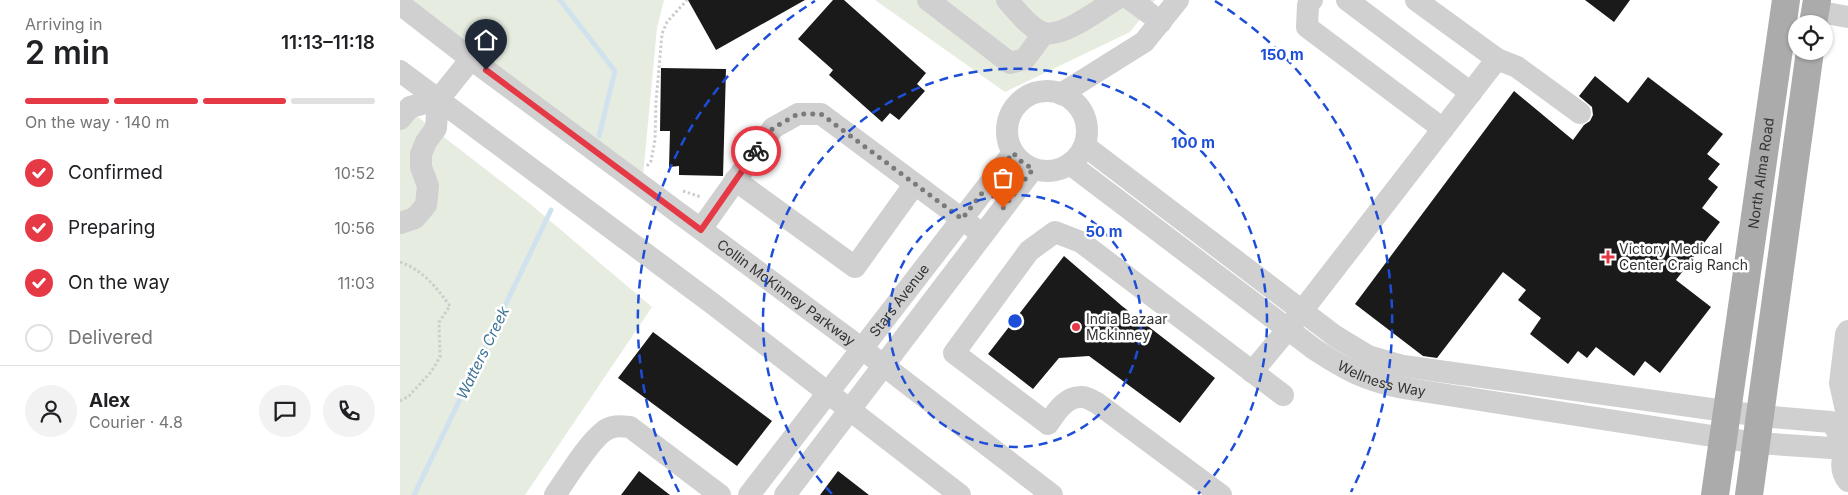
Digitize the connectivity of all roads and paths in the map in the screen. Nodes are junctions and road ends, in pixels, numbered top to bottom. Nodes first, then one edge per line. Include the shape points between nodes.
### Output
1 (687, 0) edge
2 (928, 0) edge
3 (1006, 0) edge
4 (1115, 0) edge
5 (1131, 0) edge
6 (1178, 0) edge
7 (1312, 0) edge
8 (1347, 0) edge
9 (1416, 0) edge
10 (1786, 0) edge
11 (400, 4) edge
12 (1815, 12) edge
13 (1848, 17) edge
14 (1161, 22) junction
15 (1044, 34) junction
16 (471, 59) junction
17 (1497, 59) junction
18 (1809, 60) edge
19 (400, 71) edge
20 (1471, 93) junction
21 (1061, 94) junction
22 (438, 100) junction
23 (1580, 112) dead end
24 (400, 119) edge
25 (1443, 129) junction
26 (1085, 146) junction
27 (1013, 153) junction
28 (1070, 164) junction
29 (1033, 169) junction
30 (644, 171) dead end
31 (735, 180) junction
32 (914, 185) junction
33 (962, 219) junction
34 (400, 223) edge
35 (701, 230) junction
36 (983, 235) junction
37 (400, 262) edge
38 (1302, 310) junction
39 (1847, 327) edge
40 (1288, 329) junction
41 (861, 348) junction
42 (884, 366) junction
43 (1252, 372) junction
44 (1493, 379) junction
45 (1576, 390) junction
46 (828, 392) junction
47 (1283, 396) dead end
48 (400, 401) edge
49 (1489, 402) junction
50 (850, 409) junction
51 (1728, 411) junction
52 (1573, 414) junction
53 (1761, 416) junction
54 (1847, 434) edge
55 (1723, 438) junction
56 (1757, 443) junction
57 (1848, 481) edge
58 (555, 495) edge
59 (720, 495) edge
60 (748, 495) edge
61 (785, 495) edge
62 (960, 495) edge
63 (1052, 495) edge
64 (1222, 495) edge
65 (1715, 495) edge
66 (1749, 495) edge

1 - 30 path via 667,22 662,34 655,140 651,161
2 - 15 street via 1010,63 1025,59
3 - 15 street
4 - 15 street via 1061,32
5 - 14 street
6 - 14 street
7 - 25 street via 1308,6 1307,27
8 - 20 street
9 - 17 street
10 - 51 main road, North Alma Road
11 - 16 street, Collin McKinney Parkway
12 - 13 street
14 - 21 street via 1144,42
16 - 22 street
16 - 35 street, Collin McKinney Parkway
17 - 20 street
17 - 23 street via 1518,66
18 - 53 main road
19 - 22 street
20 - 25 street
21 - 26 street via 1082,110 1087,132
21 - 27 street via 1047,91 1032,94 1013,109 1007,133
22 - 24 street via 410,107
22 - 34 street via 436,128 426,142 420,160 428,186 426,205 415,218
22 - 46 street
25 - 38 street
26 - 28 street
26 - 38 street, Wellness Way
27 - 29 street
27 - 33 street, Stars Avenue
28 - 29 street via 1047,172
28 - 40 street, Wellness Way
29 - 36 street, Stars Avenue
31 - 32 street via 773,128 798,114 821,114
31 - 32 street via 855,267
31 - 35 street
32 - 33 street
33 - 36 street
33 - 41 street, Stars Avenue
35 - 41 street, Collin McKinney Parkway
36 - 42 street, Stars Avenue
37 - 48 path via 419,270 450,306 439,322 440,357 426,378
38 - 40 street
38 - 44 street, Wellness Way via 1368,356 1403,366
39 - 54 street via 1840,383
40 - 43 street
40 - 49 street, Wellness Way via 1345,369 1376,382
41 - 42 street, Collin McKinney Parkway
41 - 46 street, Stars Avenue
42 - 50 street, Stars Avenue
42 - 63 street, Collin McKinney Parkway
43 - 47 street
43 - 64 street via 1082,242 1055,232 1029,251 954,353 1048,424 1062,405 1074,399 1083,396 1098,403
44 - 45 street, Wellness Way
44 - 49 street
45 - 51 street, Wellness Way
45 - 52 street
46 - 50 street
46 - 60 street, Stars Avenue
49 - 52 street, Wellness Way
50 - 61 street, Stars Avenue
50 - 62 street
51 - 53 street, Wellness Way
51 - 55 main road, North Alma Road
52 - 55 street, Wellness Way
53 - 54 street, Wellness Way via 1831,422
53 - 56 main road
54 - 56 street, Wellness Way via 1831,448
54 - 57 street via 1842,460
55 - 56 street, Wellness Way
55 - 65 main road, North Alma Road
56 - 66 main road
58 - 59 street via 603,431 616,426 630,427

